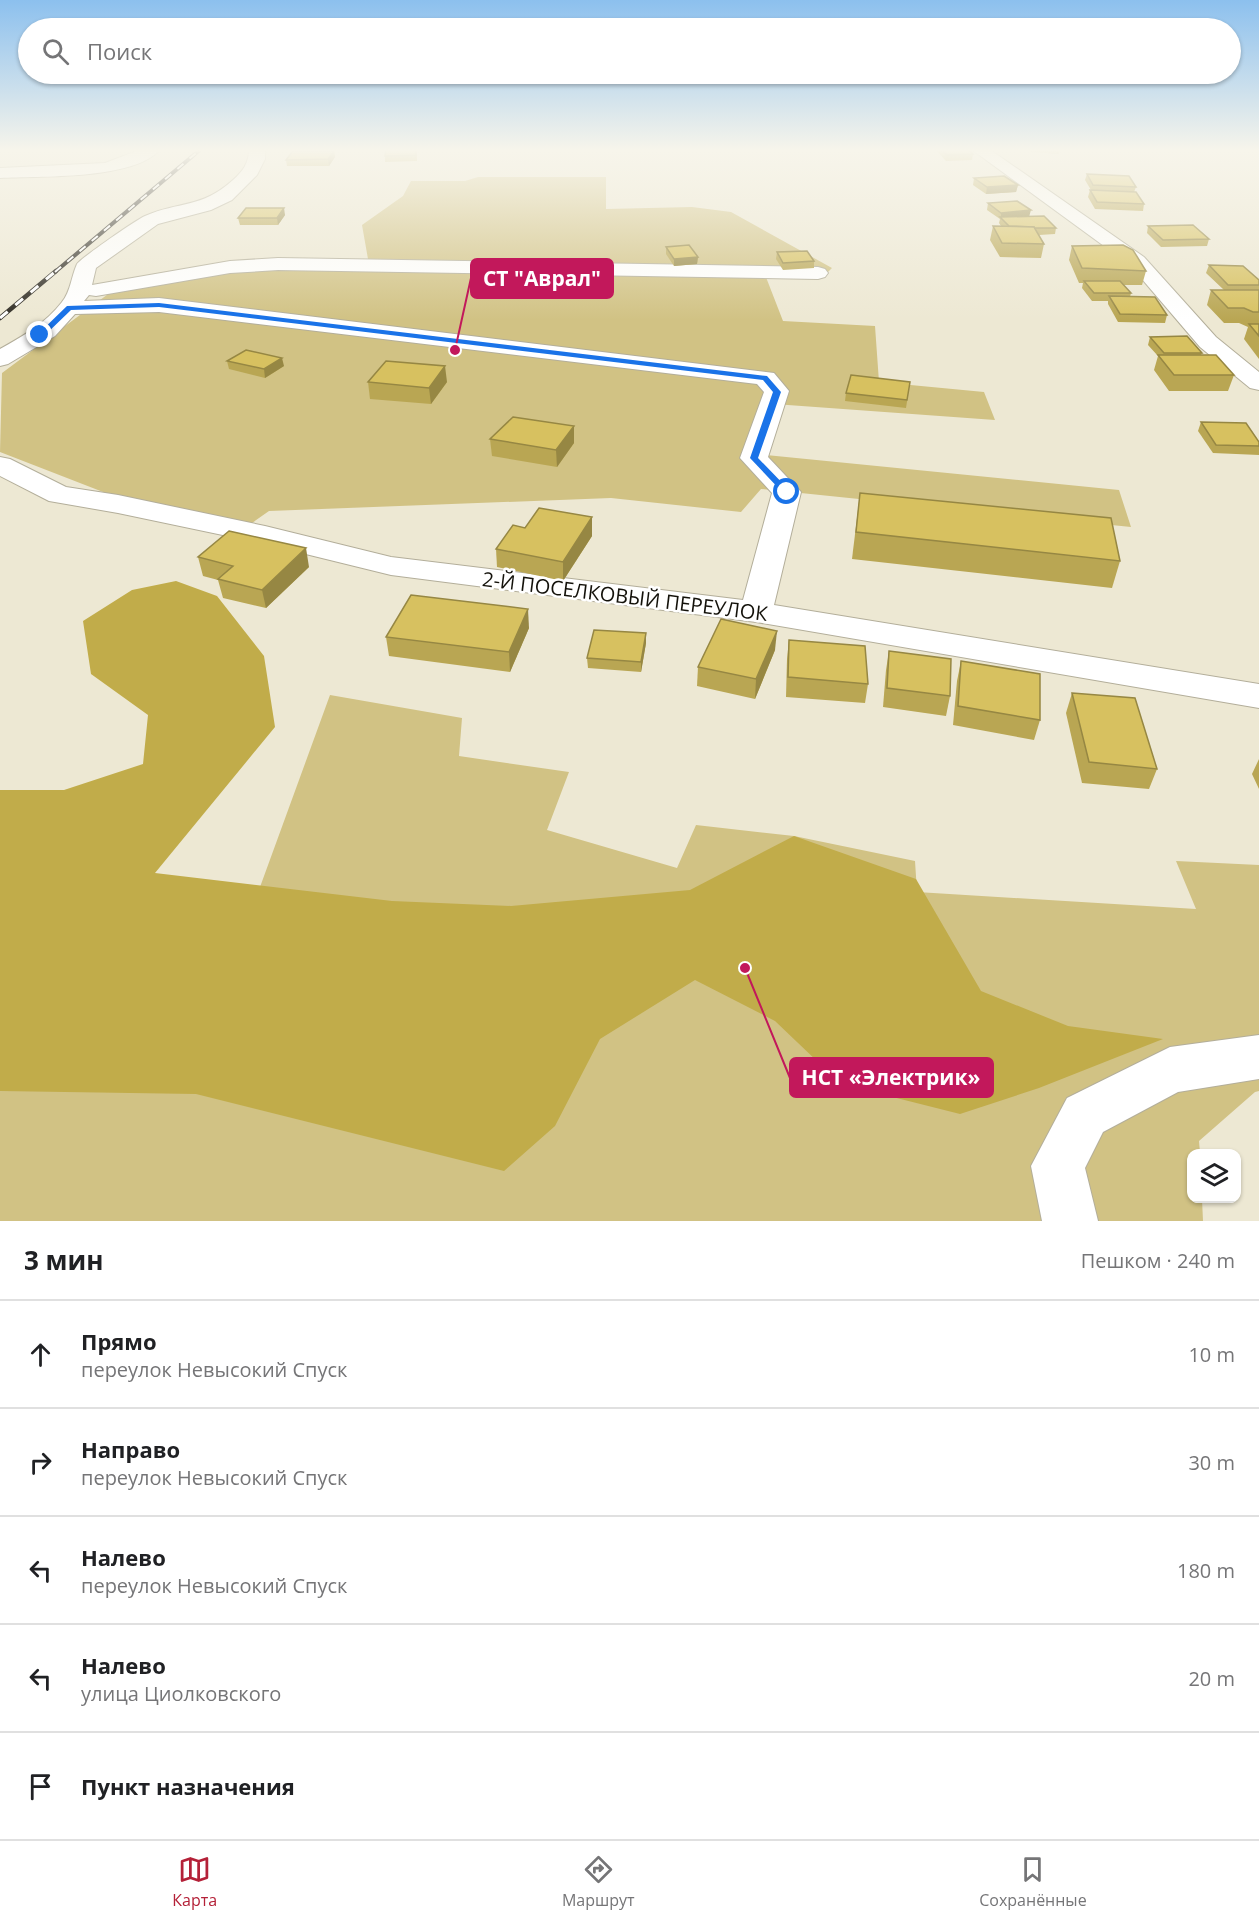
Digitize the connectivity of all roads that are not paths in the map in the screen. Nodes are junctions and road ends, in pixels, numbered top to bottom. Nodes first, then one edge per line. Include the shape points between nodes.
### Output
1 (205, 206) edge
2 (1059, 206) edge
3 (818, 273) dead end
4 (74, 300) junction
5 (0, 359) edge
6 (1259, 383) edge
7 (0, 465) edge
8 (756, 612) junction
9 (1259, 696) edge
10 (1259, 1057) edge
11 (1070, 1221) edge

1 - 4 street via 151,220 117,242 87,265
2 - 6 street via 1154,276 1202,336
3 - 4 street via 278,264 230,267
4 - 5 street via 47,331
4 - 8 street via 159,305 765,378 777,392 754,458 787,492
7 - 8 street, 2-Й ПОСЕЛКОВЫЙ ПЕРЕУЛОК via 59,495 266,535 391,566
8 - 9 street, 2-Й ПОСЕЛКОВЫЙ ПЕРЕУЛОК
10 - 11 street via 1170,1070 1085,1115 1058,1166

